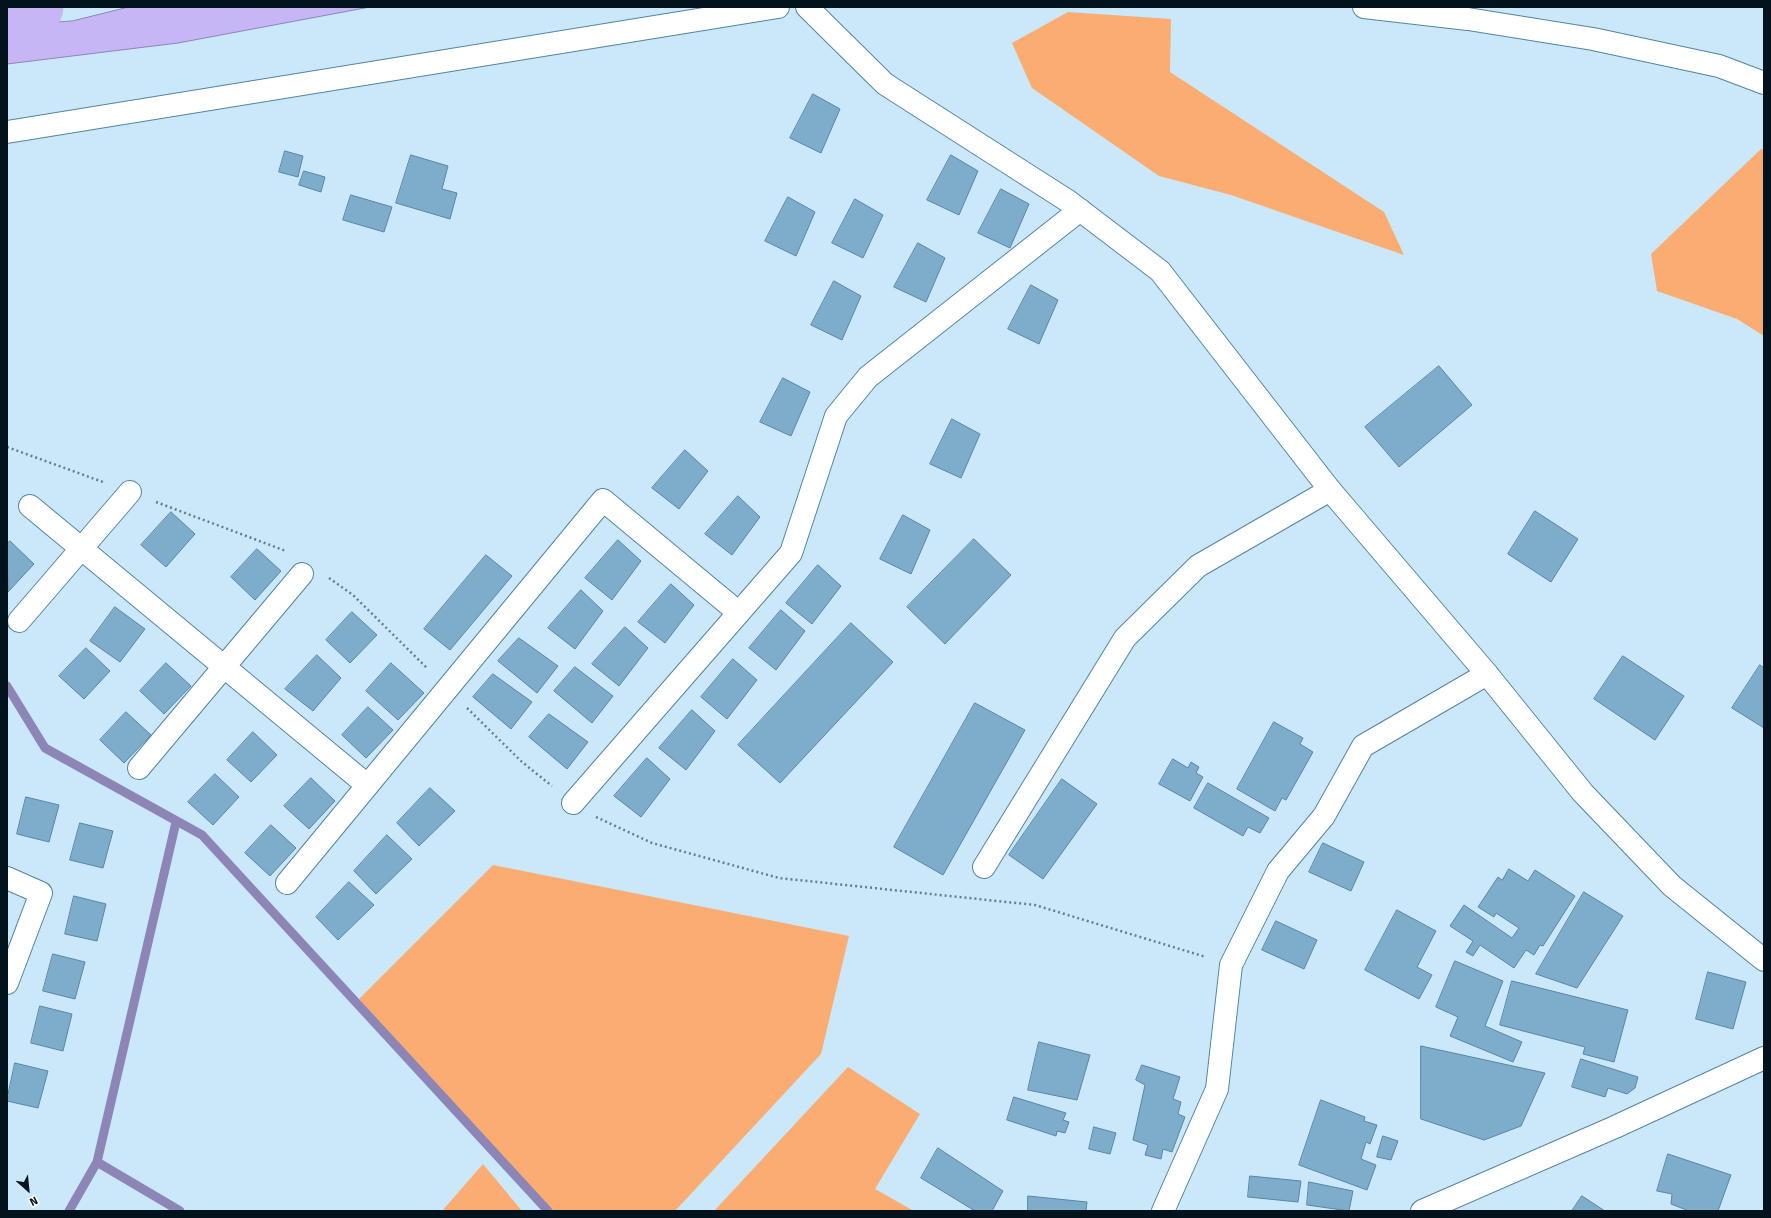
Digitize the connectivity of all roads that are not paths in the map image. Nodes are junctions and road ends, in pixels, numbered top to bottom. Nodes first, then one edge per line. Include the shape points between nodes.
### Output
1 (778, 7) edge
2 (807, 7) edge
3 (1364, 7) edge
4 (1764, 82) edge
5 (7, 132) edge
6 (1080, 210) junction
7 (1330, 490) junction
8 (130, 492) road end
9 (30, 506) dead end
10 (82, 549) junction
11 (302, 574) dead end
12 (739, 613) junction
13 (19, 621) dead end
14 (224, 667) junction
15 (1487, 674) junction
16 (139, 768) dead end
17 (367, 785) junction
18 (573, 803) road end
19 (984, 867) dead end
20 (7, 878) edge
21 (287, 883) dead end
22 (1764, 960) edge
23 (7, 983) edge
24 (1764, 1058) edge
25 (1163, 1211) edge
26 (1422, 1211) edge

1 - 5 street
2 - 6 street via 885,84
3 - 4 street via 1468,19 1593,39 1719,66
6 - 7 street via 1160,272
6 - 12 street via 868,377 836,416 791,553
7 - 15 street
7 - 19 street via 1198,566 1125,638
8 - 10 street
9 - 10 street
10 - 13 street
10 - 14 street
11 - 14 street
12 - 17 street via 603,500
12 - 18 street
14 - 16 street
14 - 17 street
15 - 22 street via 1583,793 1672,886
15 - 25 street via 1363,746 1324,816 1278,871 1231,965 1217,1089
17 - 21 street
20 - 23 street via 41,893
24 - 26 street via 1615,1127

